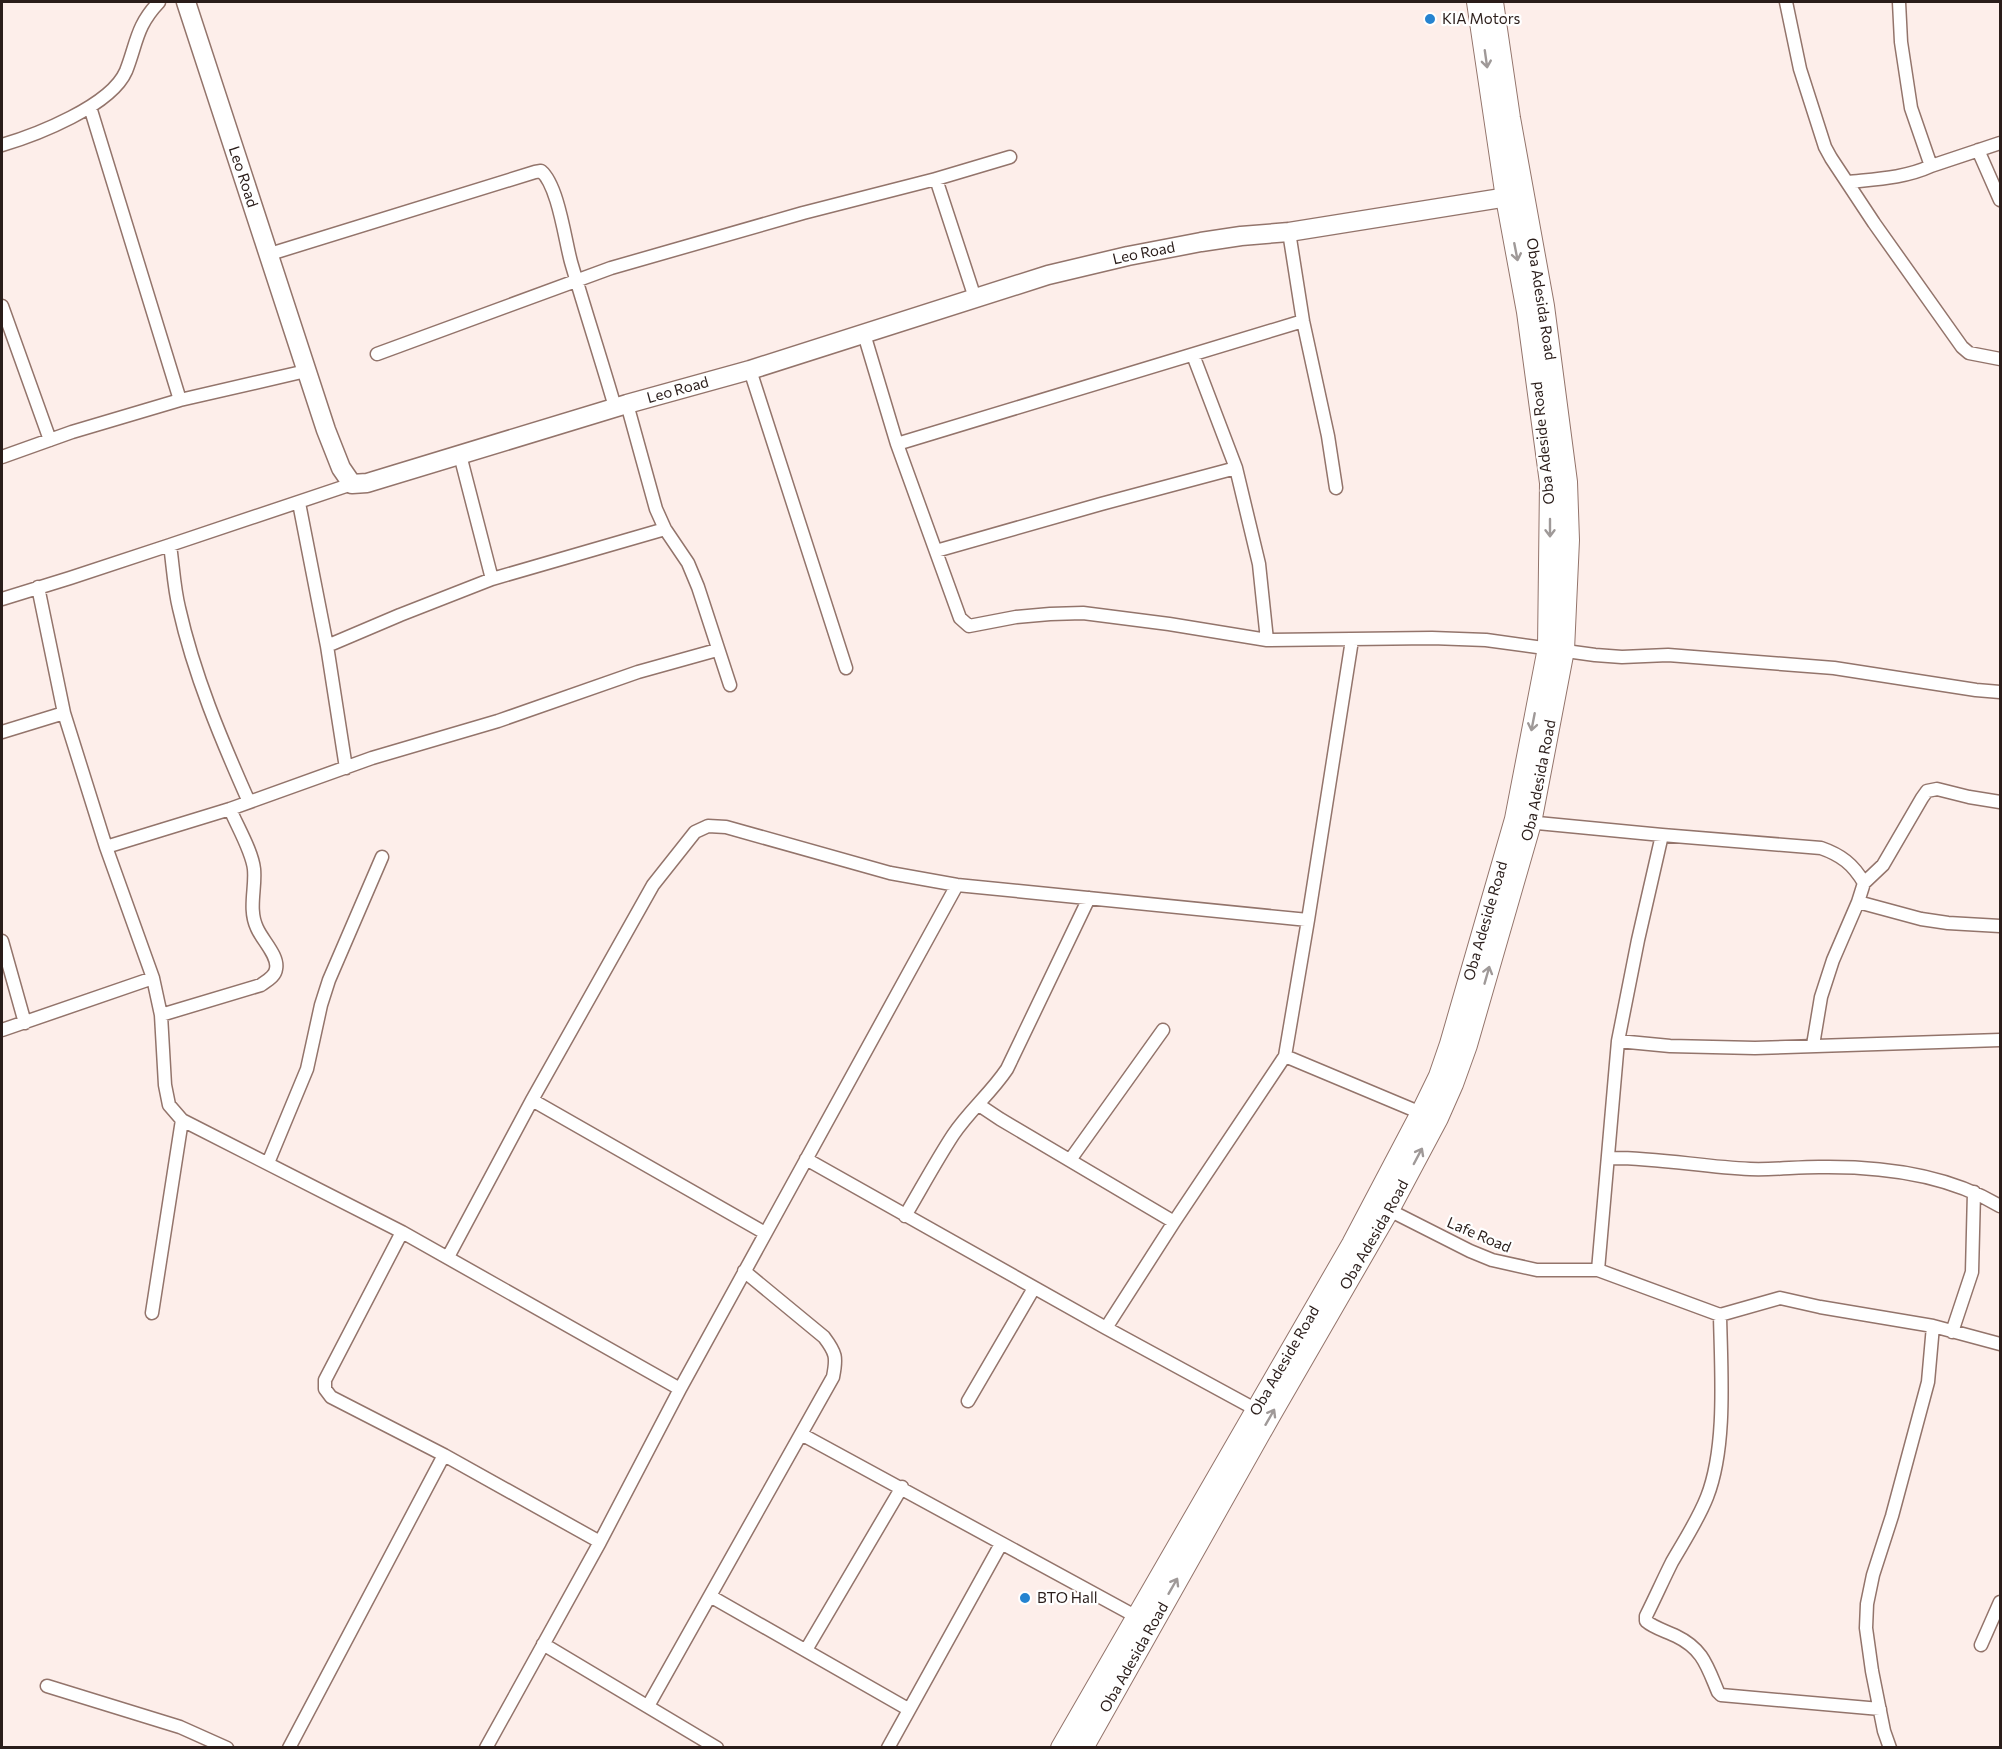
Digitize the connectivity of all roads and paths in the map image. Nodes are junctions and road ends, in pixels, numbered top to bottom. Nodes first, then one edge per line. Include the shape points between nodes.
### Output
1 (159, 2) edge
2 (186, 2) edge
3 (1477, 2) edge
4 (1493, 2) edge
5 (1786, 2) edge
6 (1899, 2) edge
7 (90, 107) junction
8 (2001, 143) edge
9 (2, 145) edge
10 (1978, 150) junction
11 (1010, 157) dead end
12 (1931, 166) junction
13 (936, 179) junction
14 (1848, 182) junction
15 (1514, 196) junction
16 (2001, 200) edge
17 (1289, 232) junction
18 (270, 254) junction
19 (577, 280) junction
20 (975, 298) junction
21 (2, 306) edge
22 (1303, 321) junction
23 (864, 334) junction
24 (377, 354) dead end
25 (1192, 355) junction
26 (2001, 359) edge
27 (750, 370) junction
28 (306, 371) junction
29 (180, 400) junction
30 (621, 406) junction
31 (50, 440) junction
32 (897, 444) junction
33 (460, 455) junction
34 (2, 457) edge
35 (1236, 468) junction
36 (352, 484) junction
37 (1336, 488) dead end
38 (299, 503) junction
39 (665, 529) junction
40 (170, 545) junction
41 (936, 551) junction
42 (492, 579) junction
43 (38, 587) junction
44 (2, 599) edge
45 (1267, 640) junction
46 (1352, 640) junction
47 (327, 646) junction
48 (1556, 649) junction
49 (717, 650) junction
50 (846, 668) dead end
51 (730, 685) dead end
52 (2001, 692) edge
53 (64, 713) junction
54 (2, 732) edge
55 (346, 768) junction
56 (249, 802) junction
57 (2001, 802) edge
58 (230, 809) junction
59 (1523, 821) junction
60 (1662, 836) junction
61 (106, 847) junction
62 (382, 857) dead end
63 (1864, 883) junction
64 (957, 885) junction
65 (1089, 898) junction
66 (1858, 902) junction
67 (1308, 920) junction
68 (2001, 926) edge
69 (2, 941) edge
70 (153, 978) junction
71 (161, 1015) junction
72 (24, 1023) junction
73 (2, 1030) edge
74 (1163, 1030) dead end
75 (2001, 1040) edge
76 (1618, 1041) junction
77 (1813, 1045) junction
78 (1285, 1056) junction
79 (532, 1100) junction
80 (979, 1105) junction
81 (1421, 1113) junction
82 (182, 1120) junction
83 (1608, 1158) junction
84 (806, 1159) junction
85 (1070, 1160) junction
86 (268, 1163) junction
87 (1974, 1192) junction
88 (2001, 1206) edge
89 (1389, 1210) junction
90 (905, 1216) junction
91 (1173, 1222) junction
92 (402, 1232) junction
93 (765, 1233) junction
94 (448, 1257) junction
95 (1598, 1270) junction
96 (744, 1271) junction
97 (1034, 1288) junction
98 (152, 1313) dead end
99 (1720, 1315) junction
100 (1933, 1326) junction
101 (1106, 1328) junction
102 (1953, 1332) junction
103 (2001, 1344) edge
104 (1278, 1386) junction
105 (680, 1389) junction
106 (968, 1401) dead end
107 (1256, 1409) junction
108 (801, 1434) junction
109 (444, 1455) junction
110 (902, 1487) junction
111 (600, 1542) junction
112 (1001, 1544) junction
113 (710, 1596) junction
114 (2001, 1602) edge
115 (1137, 1617) junction
116 (543, 1644) junction
117 (1981, 1645) dead end
118 (806, 1650) junction
119 (1124, 1655) junction
120 (47, 1686) dead end
121 (648, 1706) junction
122 (908, 1709) junction
123 (1880, 1710) junction
124 (227, 1748) edge
125 (289, 1748) edge
126 (486, 1748) edge
127 (717, 1748) edge
128 (888, 1748) edge
129 (1061, 1748) edge
130 (1083, 1748) edge
131 (1890, 1748) edge

1 - 7 street via 140,26 125,73
2 - 18 street, Leo Road
3 -> 15 main road
4 - 15 main road, Oba Adesida Road
5 - 14 street via 1800,69 1825,147
6 - 12 street via 1911,108
7 - 9 street
7 - 29 street
8 - 10 street
10 - 12 street
10 - 16 street
11 - 13 street
12 - 14 street via 1901,176
13 - 19 street via 792,216
13 - 20 street
14 - 26 street via 1962,347 1969,353
15 - 17 street, Leo Road
15 - 48 main road, Oba Adesida Road via 1544,306 1567,482 1569,540
17 - 20 street, Leo Road via 1231,237 1128,256
17 - 22 street
18 - 19 street via 541,171 549,181
18 - 28 street, Leo Road
19 - 24 street
19 - 30 street
20 - 23 street, Leo Road
21 - 31 street
22 - 25 street
22 - 37 street
23 - 27 street, Leo Road
23 - 32 street
25 - 32 street
25 - 35 street
27 - 30 street, Leo Road
27 - 50 street
28 - 29 street
28 - 36 street, Leo Road via 341,468
29 - 31 street
30 - 33 street, Leo Road
30 - 39 street
31 - 34 street
32 - 41 street
33 - 36 street, Leo Road
33 - 42 street
35 - 41 street
35 - 45 street via 1259,564
36 - 38 street
38 - 40 street
38 - 47 street
39 - 42 street
39 - 49 street via 691,571
40 - 43 street
40 - 56 street via 187,641 214,720
41 - 45 street via 960,618 969,626 1016,617 1083,614
42 - 47 street
43 - 44 street
43 - 53 street
45 - 46 street
46 - 48 street via 1486,640
46 - 67 street
47 - 55 street
48 - 52 street via 1622,657 1668,655 1822,666
48 - 59 main road, Oba Adesida Road
49 - 51 street
49 - 55 street
53 - 54 street
53 - 61 street
55 - 56 street
56 - 58 street
57 - 63 street via 1937,789 1927,791 1883,865
58 - 61 street
58 - 71 street via 254,869 256,927 276,970 261,985
59 - 60 street
59 - 81 main road, Oba Adeside Road via 1439,1076
89 -> 59 main road, Oba Adesida Road via 1438,1118 1467,1045
60 - 63 street via 1821,848 1839,855 1855,868
60 - 76 street
61 - 70 street
62 - 86 street via 329,980 307,1069
63 - 66 street
64 - 65 street
64 - 79 street via 890,873 726,827 708,826 695,832 653,885
64 - 84 street
65 - 67 street
65 - 80 street via 1015,1054
66 - 68 street via 1930,920
66 - 77 street via 1821,997
67 - 78 street
69 - 72 street
70 - 71 street
70 - 72 street
71 - 82 street via 165,1085 170,1105
72 - 73 street
74 - 85 street
75 - 77 street
76 - 77 street via 1706,1048
76 - 83 street
78 - 81 street
78 - 91 street
79 - 93 street
79 - 94 street
80 - 85 street
80 - 90 street via 953,1136
81 - 104 main road, Oba Adeside Road
82 - 86 street
82 - 98 street
83 - 87 street via 1750,1169 1888,1170
83 - 95 street
84 - 90 street
84 - 93 street
85 - 91 street
86 - 92 street
87 - 88 street
87 - 102 street via 1972,1272
89 - 95 street, Lafe Road via 1492,1260 1537,1270
89 - 104 main road, Oba Adesida Road
90 - 97 street
91 - 101 street
92 - 94 street
92 - 109 street via 325,1380 325,1389 331,1397
93 - 96 street
94 - 105 street
95 - 99 street
96 - 105 street
96 - 108 street via 824,1337 834,1351 833,1377
97 - 101 street
97 - 106 street
99 - 100 street via 1780,1298
99 - 123 street via 1720,1415 1713,1479 1700,1513 1646,1616 1647,1623 1697,1649 1721,1695
100 - 102 street
100 - 123 street via 1928,1382 1867,1604 1866,1628
101 - 107 street
102 - 103 street
104 - 107 main road, Oba Adeside Road
119 -> 104 main road, Oba Adesida Road
105 - 111 street
107 - 115 main road, Oba Adeside Road
108 - 110 street
108 - 113 street
109 - 111 street
109 - 125 street
110 - 112 street
110 - 118 street
111 - 116 street
112 - 115 street
112 - 122 street
113 - 118 street
113 - 121 street
114 - 117 street
115 - 119 main road, Oba Adeside Road
116 - 121 street
116 - 126 street
118 - 122 street
119 - 129 main road, Oba Adeside Road
119 - 130 main road, Oba Adesida Road
120 - 124 street via 180,1727
121 - 127 street
122 - 128 street
123 - 131 street

